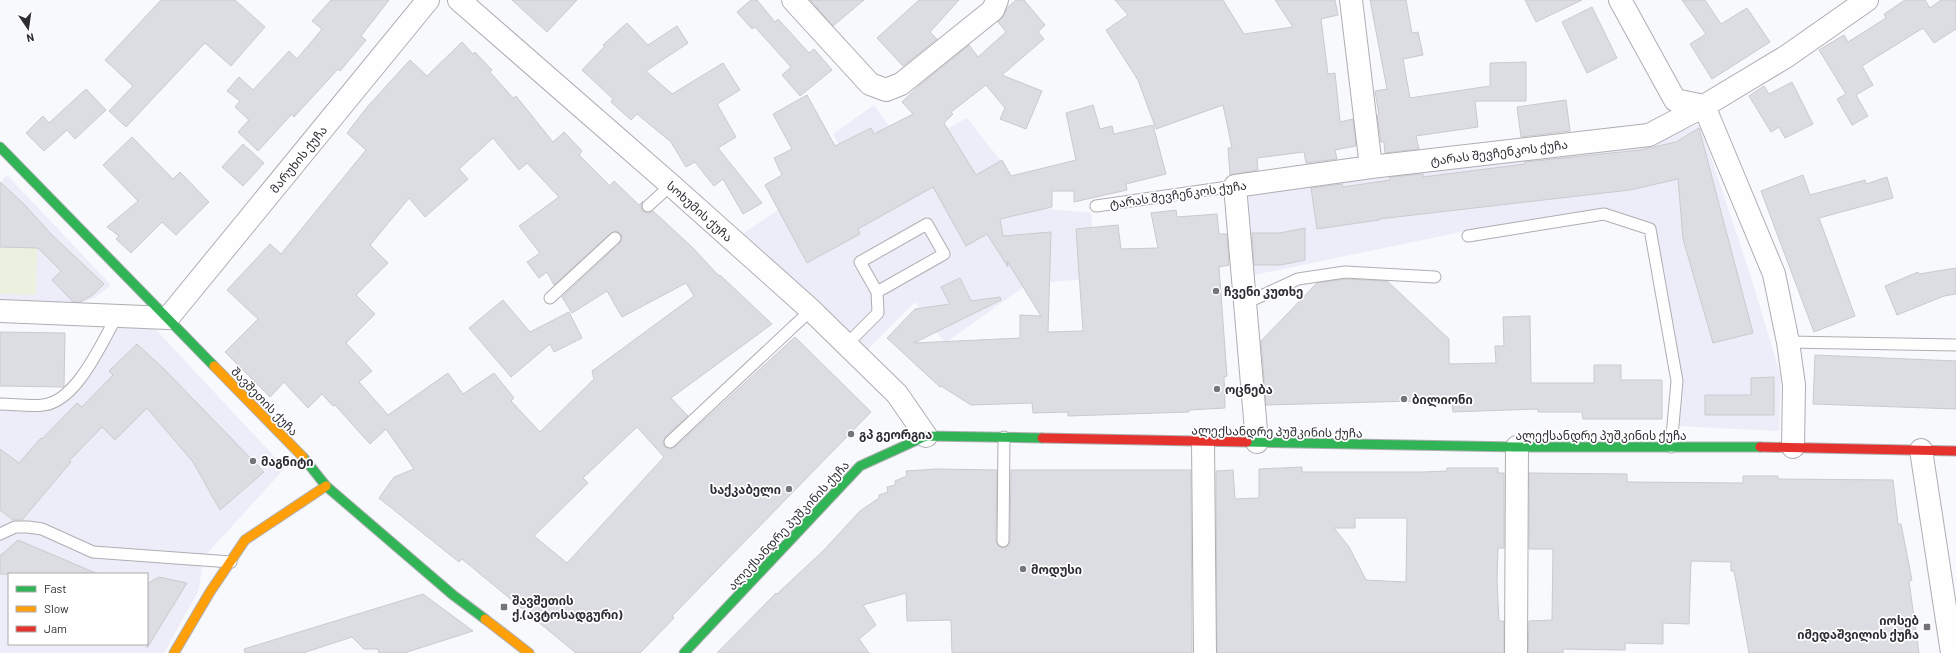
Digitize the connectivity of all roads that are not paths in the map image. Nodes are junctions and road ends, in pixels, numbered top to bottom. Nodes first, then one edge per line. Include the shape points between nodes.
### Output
1 (428, 0) edge
2 (459, 0) edge
3 (793, 0) edge
4 (997, 0) edge
5 (1351, 0) edge
6 (1620, 0) edge
7 (1867, 0) edge
8 (1704, 106) junction
9 (0, 147) edge
10 (1371, 167) junction
11 (671, 185) junction
12 (1235, 186) junction
13 (648, 206) dead end
14 (1096, 206) dead end
15 (1468, 236) dead end
16 (615, 238) dead end
17 (1436, 277) dead end
18 (877, 292) junction
19 (550, 298) dead end
20 (1246, 303) junction
21 (0, 310) edge
22 (811, 310) junction
23 (118, 314) junction
24 (168, 318) junction
25 (1788, 342) junction
26 (847, 344) junction
27 (1956, 345) edge
28 (0, 404) edge
29 (926, 436) junction
30 (1004, 438) junction
31 (670, 442) dead end
32 (1203, 442) junction
33 (1257, 442) junction
34 (1517, 447) junction
35 (1671, 447) junction
36 (1793, 447) junction
37 (1921, 450) junction
38 (1956, 452) edge
39 (326, 486) junction
40 (1, 532) edge
41 (1003, 541) dead end
42 (230, 562) junction
43 (174, 653) edge
44 (529, 653) edge
45 (684, 653) edge
46 (1205, 653) edge
47 (1516, 653) edge
48 (1952, 653) edge

1 - 24 street, მარუხის ქუჩა
2 - 11 street, სოხუმის ქუჩა
3 - 4 street via 870,84 886,90 901,84 993,10
5 - 10 street
6 - 8 street via 1675,100
7 - 8 street, ტარას შევჩენკოს ქუჩა via 1787,56
8 - 10 street, ტარას შევჩენკოს ქუჩა via 1650,135
8 - 25 street via 1774,274
9 - 24 street, შავშეთის ქუჩა
10 - 12 street, ტარას შევჩენკოს ქუჩა
11 - 13 lane
11 - 22 street, სოხუმის ქუჩა
12 - 14 lane, ტარას შევჩენკოს ქუჩა
12 - 20 street
15 - 35 lane via 1604,214 1650,229 1677,381
16 - 19 lane
17 - 20 lane via 1344,272 1298,279
18 - 18 lane via 860,262 927,224 944,254
18 - 26 lane via 878,313
20 - 33 street
21 - 23 street
22 - 26 street, სოხუმის ქუჩა
22 - 31 lane
23 - 24 street
23 - 28 lane via 82,378 61,398 45,405
24 - 39 street, შავშეთის ქუჩა via 311,466
25 - 27 lane
25 - 36 street via 1794,385
26 - 29 street, სოხუმის ქუჩა via 897,394
29 - 30 street, ალექსანდრე პუშკინის ქუჩა
29 - 45 street, ალექსანდრე პუშკინის ქუჩა via 860,466
30 - 32 street, ალექსანდრე პუშკინის ქუჩა
30 - 41 lane
32 - 33 street, ალექსანდრე პუშკინის ქუჩა
32 - 46 street
33 - 34 street, ალექსანდრე პუშკინის ქუჩა
34 - 35 street, ალექსანდრე პუშკინის ქუჩა
34 - 47 street
35 - 36 street, ალექსანდრე პუშკინის ქუჩა
36 - 37 street, ალექსანდრე პუშკინის ქუჩა
37 - 38 street, ალექსანდრე პუშკინის ქუჩა
37 - 48 street
39 - 42 street via 245,540
39 - 44 street, შავშეთის ქუჩა via 453,595
40 - 42 lane via 15,527 42,529 93,552
42 - 43 street

